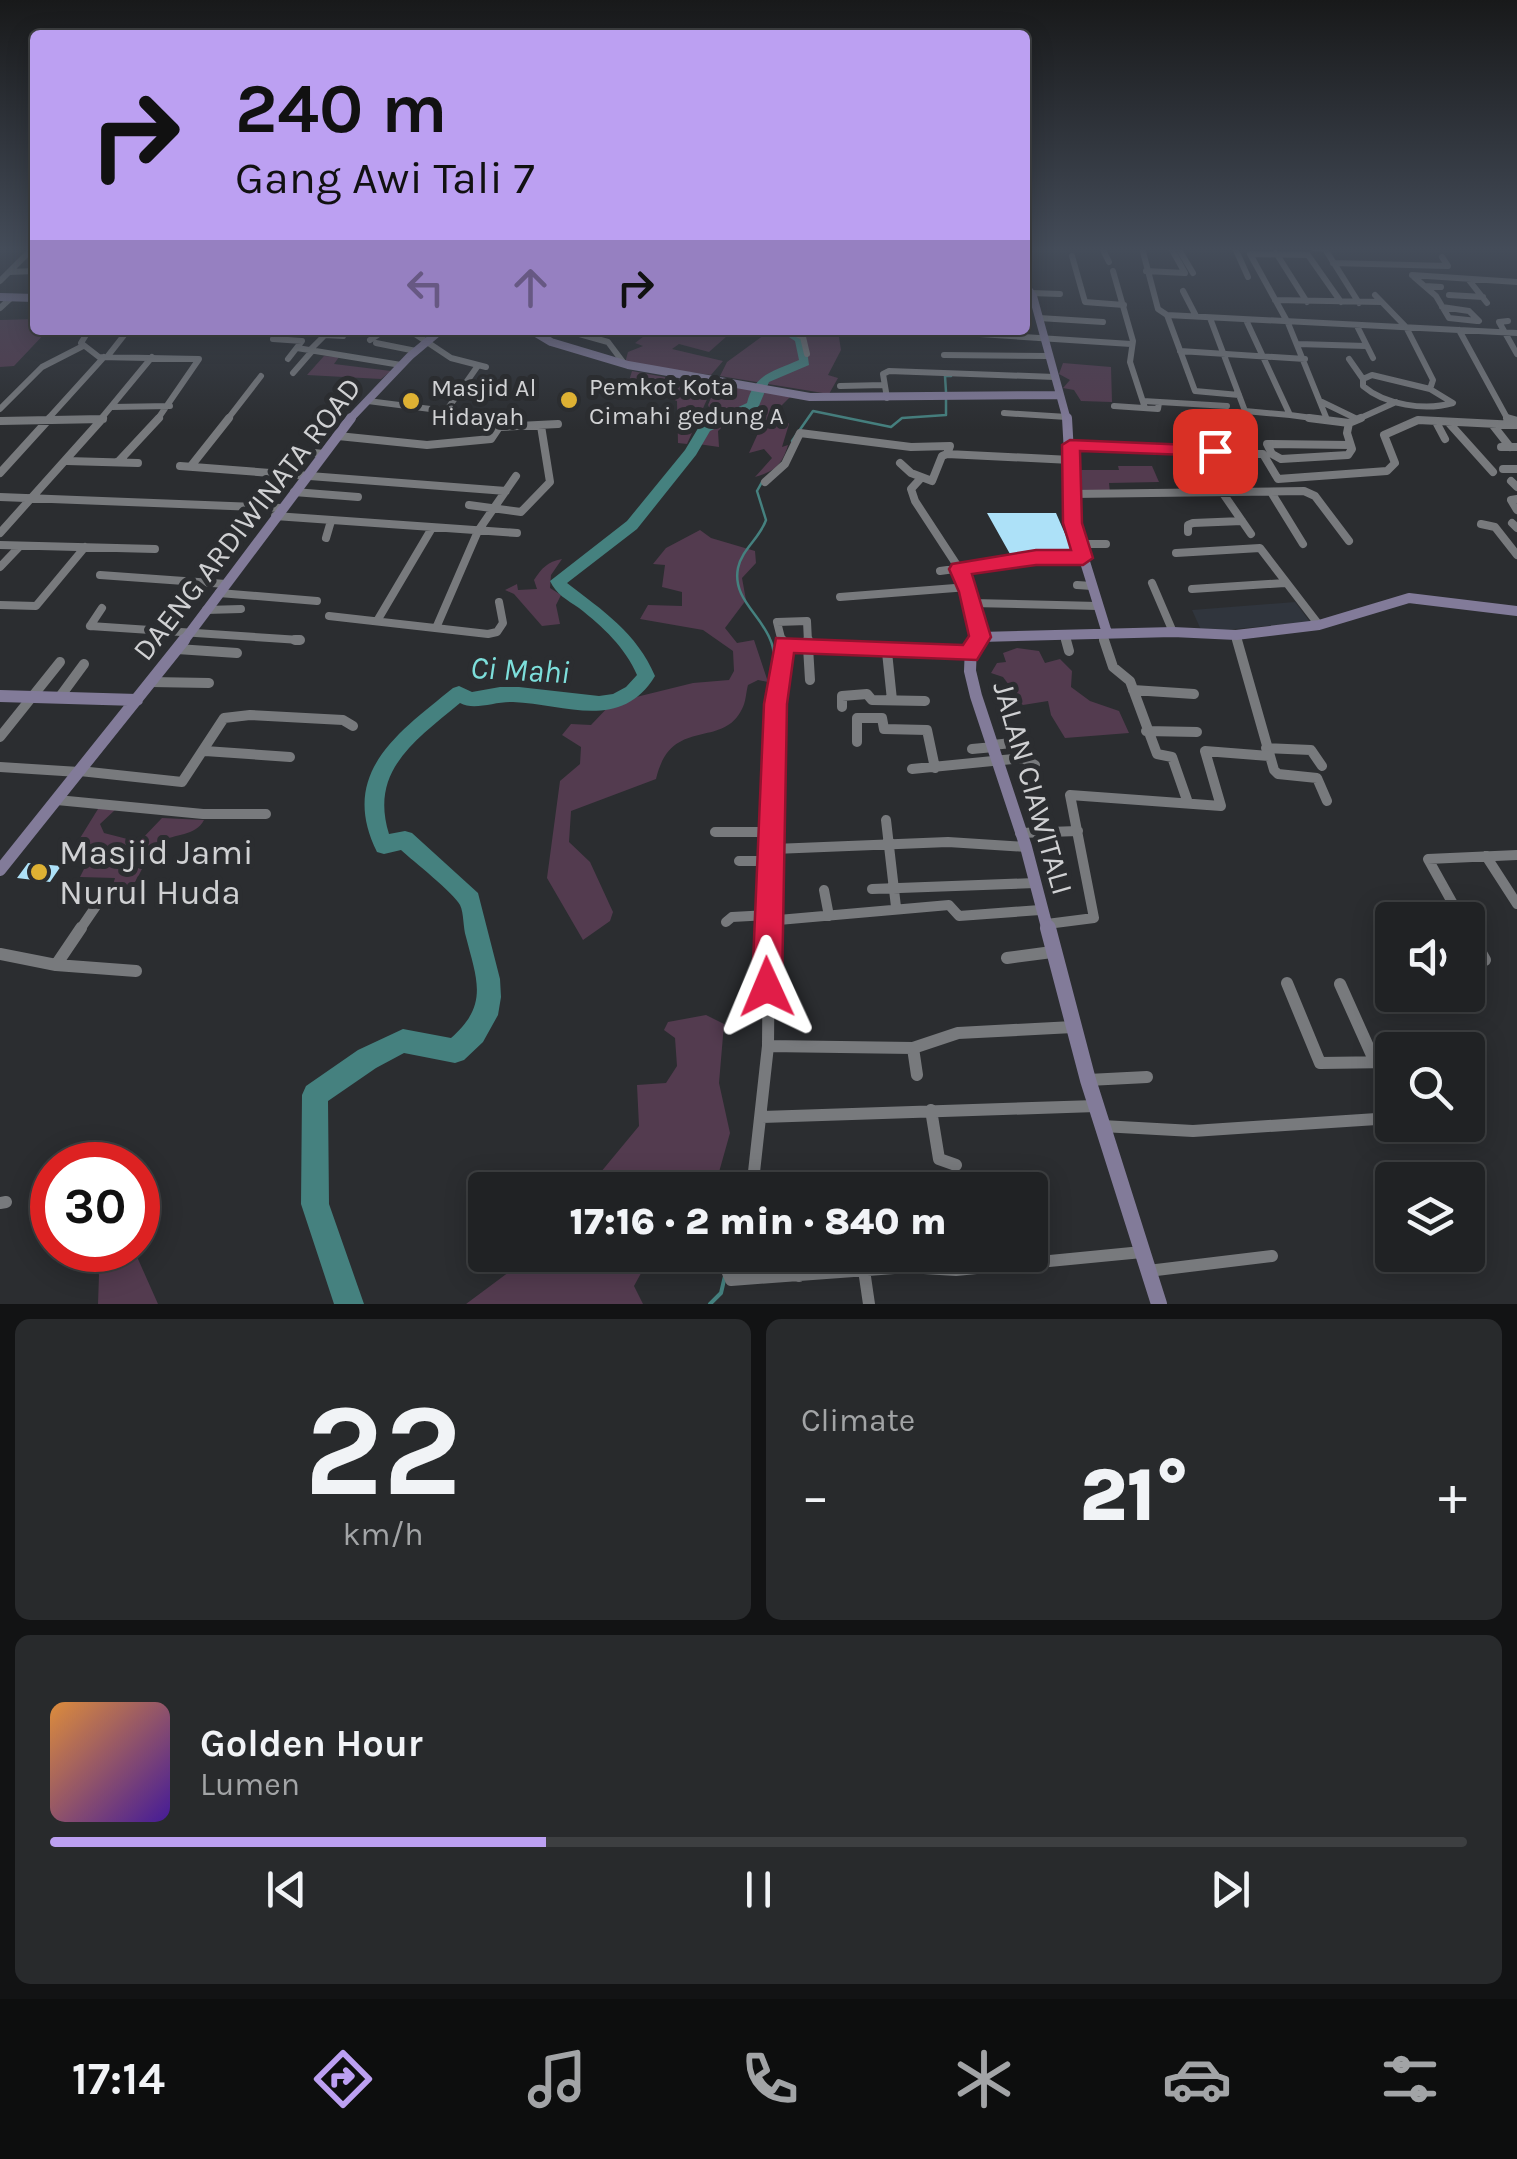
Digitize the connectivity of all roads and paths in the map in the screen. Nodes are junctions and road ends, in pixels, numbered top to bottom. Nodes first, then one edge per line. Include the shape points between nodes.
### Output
1 (1035, 309) edge
2 (1125, 309) edge
3 (1159, 309) edge
4 (1192, 309) edge
5 (1281, 309) edge
6 (1388, 309) edge
7 (1443, 309) edge
8 (1454, 309) edge
9 (1167, 315) junction
10 (1196, 316) junction
11 (1039, 318) junction
12 (1210, 318) junction
13 (1246, 320) junction
14 (1508, 321) dead end
15 (1103, 322) dead end
16 (1288, 323) junction
17 (1357, 326) junction
18 (1406, 327) junction
19 (1459, 330) junction
20 (1504, 332) junction
21 (1517, 333) edge
22 (87, 335) edge
23 (124, 335) edge
24 (324, 335) edge
25 (339, 335) edge
26 (379, 335) edge
27 (420, 335) edge
28 (434, 335) edge
29 (541, 335) edge
30 (562, 335) edge
31 (584, 335) edge
32 (796, 335) edge
33 (990, 335) edge
34 (343, 336) dead end
35 (429, 339) junction
36 (1044, 339) junction
37 (273, 340) dead end
38 (556, 344) junction
39 (1131, 344) junction
40 (1298, 344) junction
41 (83, 346) junction
42 (1366, 346) junction
43 (297, 348) junction
44 (312, 349) junction
45 (416, 351) junction
46 (1180, 351) junction
47 (808, 354) dead end
48 (1221, 354) junction
49 (1517, 354) edge
50 (944, 355) dead end
51 (152, 356) junction
52 (1048, 356) junction
53 (1262, 356) junction
54 (103, 357) junction
55 (1305, 358) junction
56 (1349, 358) dead end
57 (1374, 358) dead end
58 (288, 359) dead end
59 (907, 360) dead end
60 (618, 362) junction
61 (401, 365) junction
62 (477, 367) junction
63 (486, 368) dead end
64 (907, 372) junction
65 (293, 374) dead end
66 (262, 376) dead end
67 (1055, 377) junction
68 (1363, 379) junction
69 (1432, 384) junction
70 (884, 385) junction
71 (840, 386) dead end
72 (1239, 395) junction
73 (1372, 395) junction
74 (1060, 396) junction
75 (887, 398) junction
76 (368, 402) junction
77 (1322, 402) junction
78 (1396, 402) junction
79 (1144, 405) junction
80 (165, 406) junction
81 (1114, 406) dead end
82 (1228, 406) dead end
83 (112, 407) junction
84 (1376, 408) junction
85 (0, 409) edge
86 (1032, 409) dead end
87 (1004, 413) dead end
88 (1070, 414) junction
89 (1042, 415) junction
90 (1290, 415) junction
91 (1326, 418) junction
92 (102, 419) junction
93 (0, 421) edge
94 (44, 421) junction
95 (1352, 421) junction
96 (1436, 422) junction
97 (1449, 423) junction
98 (1517, 423) edge
99 (558, 424) dead end
100 (1492, 424) junction
101 (541, 426) junction
102 (1154, 434) dead end
103 (338, 436) junction
104 (1444, 438) dead end
105 (1070, 445) junction
106 (1350, 445) junction
107 (1509, 447) edge
108 (1161, 448) junction
109 (293, 451) dead end
110 (1215, 451) junction
111 (324, 454) junction
112 (947, 454) junction
113 (1259, 454) junction
114 (1071, 460) junction
115 (67, 461) junction
116 (118, 462) junction
117 (138, 463) dead end
118 (900, 464) dead end
119 (180, 466) dead end
120 (190, 466) junction
121 (1503, 469) dead end
122 (1517, 469) edge
123 (0, 470) edge
124 (1493, 472) dead end
125 (308, 474) junction
126 (516, 476) dead end
127 (921, 478) junction
128 (765, 482) dead end
129 (506, 490) junction
130 (294, 492) junction
131 (1222, 492) junction
132 (1271, 492) junction
133 (1072, 494) junction
134 (358, 497) dead end
135 (0, 499) edge
136 (32, 499) junction
137 (1514, 500) edge
138 (228, 505) joint
139 (469, 505) dead end
140 (494, 508) junction
141 (1517, 510) edge
142 (277, 511) junction
143 (1242, 521) junction
144 (331, 522) junction
145 (1480, 524) dead end
146 (432, 528) junction
147 (478, 531) junction
148 (0, 532) edge
149 (1188, 532) dead end
150 (517, 533) dead end
151 (1251, 534) dead end
152 (326, 538) dead end
153 (1349, 542) dead end
154 (1079, 544) junction
155 (1106, 544) dead end
156 (1303, 544) dead end
157 (0, 545) edge
158 (20, 546) junction
159 (85, 548) junction
160 (156, 549) dead end
161 (1176, 553) dead end
162 (1517, 555) edge
163 (1083, 558) junction
164 (0, 566) edge
165 (959, 569) junction
166 (940, 571) dead end
167 (100, 575) dead end
168 (1152, 583) dead end
169 (1285, 583) junction
170 (1077, 586) dead end
171 (1092, 586) junction
172 (968, 587) junction
173 (222, 589) junction
174 (1192, 589) dead end
175 (840, 597) dead end
176 (317, 601) dead end
177 (499, 602) dead end
178 (972, 602) junction
179 (0, 605) edge
180 (1098, 606) junction
181 (102, 608) dead end
182 (242, 609) dead end
183 (210, 610) junction
184 (1517, 610) edge
185 (329, 616) dead end
186 (377, 621) junction
187 (1318, 626) junction
188 (436, 628) junction
189 (1173, 632) junction
190 (188, 633) junction
191 (1104, 634) junction
192 (1065, 635) junction
193 (1236, 635) junction
194 (980, 637) junction
195 (300, 640) dead end
196 (784, 644) junction
197 (810, 648) junction
198 (177, 649) junction
199 (1068, 651) dead end
200 (888, 652) junction
201 (237, 653) dead end
202 (969, 654) junction
203 (60, 662) dead end
204 (84, 664) dead end
205 (810, 680) dead end
206 (150, 682) junction
207 (209, 684) dead end
208 (1133, 690) junction
209 (1194, 694) dead end
210 (0, 696) edge
211 (32, 698) junction
212 (59, 698) junction
213 (137, 700) junction
214 (872, 700) junction
215 (892, 700) junction
216 (925, 701) dead end
217 (842, 707) dead end
218 (873, 716) junction
219 (354, 726) dead end
220 (1146, 731) junction
221 (1197, 732) dead end
222 (0, 736) edge
223 (857, 742) dead end
224 (1020, 742) dead end
225 (972, 748) dead end
226 (995, 751) junction
227 (204, 752) junction
228 (1267, 752) junction
229 (290, 757) dead end
230 (1034, 765) dead end
231 (1322, 766) dead end
232 (0, 767) edge
233 (935, 768) junction
234 (912, 769) dead end
235 (80, 772) junction
236 (57, 800) junction
237 (1186, 800) dead end
238 (1327, 802) dead end
239 (266, 814) dead end
240 (886, 820) dead end
241 (1078, 831) junction
242 (715, 832) dead end
243 (774, 832) junction
244 (1023, 840) junction
245 (890, 843) junction
246 (1517, 854) edge
247 (771, 855) junction
248 (1486, 856) junction
249 (739, 861) dead end
250 (0, 870) edge
251 (1035, 883) junction
252 (985, 885) joint
253 (894, 888) junction
254 (872, 889) dead end
255 (824, 890) dead end
256 (105, 893) dead end
257 (1452, 902) edge
258 (1517, 904) edge
259 (896, 907) junction
260 (828, 916) junction
261 (1042, 917) junction
262 (767, 918) junction
263 (726, 922) dead end
264 (1052, 952) junction
265 (0, 954) edge
266 (1007, 958) dead end
267 (56, 966) junction
268 (136, 971) dead end
269 (1287, 983) dead end
270 (1340, 984) dead end
271 (1073, 1027) junction
272 (768, 1046) junction
273 (1375, 1046) edge
274 (913, 1048) junction
275 (1375, 1062) edge
276 (916, 1075) dead end
277 (1147, 1078) dead end
278 (1088, 1080) junction
279 (1096, 1106) junction
280 (931, 1110) junction
281 (761, 1117) junction
282 (1375, 1119) edge
283 (1102, 1126) junction
284 (956, 1164) dead end
285 (754, 1172) edge
286 (1142, 1252) junction
287 (1272, 1256) dead end
288 (1048, 1261) edge
289 (1148, 1270) junction
290 (728, 1272) edge
291 (799, 1272) edge
292 (842, 1272) edge
293 (864, 1272) edge
294 (799, 1276) junction
295 (869, 1304) edge
296 (1159, 1304) edge

1 - 11 main road
2 - 39 street
3 - 9 street
4 - 10 street
5 - 16 street
6 - 18 street
7 - 8 street via 1449,318 1479,321 1469,310
9 - 10 street
9 - 46 street
10 - 12 street
11 - 15 street
11 - 36 main road
12 - 13 street
12 - 48 street
13 - 16 street
13 - 53 street
14 - 20 street via 1499,321
16 - 17 street
16 - 40 street
17 - 18 street
17 - 42 street
18 - 19 street
18 - 69 street
19 - 20 street
19 - 98 street via 1507,418
20 - 21 street
20 - 49 street
22 - 41 street
23 - 54 street
24 - 44 street
25 - 34 street
26 - 45 street via 373,341
27 - 35 street
28 - 35 main road, DAENG ARDIWINATA ROAD
29 - 38 main road
30 - 38 street
31 - 60 street via 608,342
32 - 47 street
33 - 36 street
35 - 45 main road, DAENG ARDIWINATA ROAD
35 - 62 street via 443,356
36 - 39 street
36 - 52 main road
37 - 43 street via 302,340
38 - 60 main road
39 - 79 street
40 - 42 street
40 - 55 street
41 - 54 street
41 - 85 street via 42,367
42 - 57 street
43 - 44 street
43 - 58 street
44 - 61 street
44 - 65 street
45 - 61 main road, DAENG ARDIWINATA ROAD
46 - 48 street
46 - 72 street via 1198,392
48 - 53 street
48 - 72 street
50 - 52 street
51 - 54 street
51 - 80 street via 198,357
51 - 83 street
52 - 67 main road
53 - 55 street
53 - 90 street
54 - 94 street
55 - 77 street
56 - 68 street
59 - 64 street
60 - 75 main road via 810,396
61 - 76 main road, DAENG ARDIWINATA ROAD
62 - 63 street
62 - 76 street via 446,411
64 - 67 street
64 - 70 street via 884,372
66 - 120 street
67 - 74 main road
68 - 69 street via 1379,374
68 - 73 street
69 - 78 street via 1452,403
70 - 71 street
70 - 75 street
72 - 90 street via 1245,411
73 - 78 street
73 - 84 street
74 - 75 main road
74 - 88 main road
76 - 103 main road, DAENG ARDIWINATA ROAD
77 - 91 street
77 - 95 street
78 - 84 street
79 - 81 street
79 - 82 street
80 - 83 street
80 - 116 street
83 - 92 street
84 - 95 street
86 - 89 street
87 - 89 street
88 - 89 street
88 - 105 main road
90 - 91 street
91 - 95 street
92 - 94 street
92 - 115 street
93 - 94 street
94 - 123 street
95 - 106 street
96 - 97 street
96 - 104 street
96 - 113 street via 1411,420 1384,435 1395,463 1390,469 1275,478
97 - 100 street
97 - 124 street
98 - 100 street
99 - 101 street
100 - 107 street
101 - 103 street via 499,427 491,439 458,444
101 - 140 street via 550,482 524,512
102 - 108 street
103 - 111 main road, DAENG ARDIWINATA ROAD
105 - 108 street
105 - 114 main road
106 - 106 street via 1348,455 1281,459 1267,444
108 - 110 street
109 - 111 street
110 - 113 street
110 - 113 street via 1212,436 1242,436
111 - 125 main road, DAENG ARDIWINATA ROAD
112 - 114 street
112 - 127 street via 934,481
112 - 128 street via 950,446 800,433 785,464
114 - 133 main road
115 - 116 street
115 - 136 street
116 - 117 street
118 - 127 street
119 - 120 street
120 - 125 street
121 - 122 street
125 - 129 street
125 - 130 main road, DAENG ARDIWINATA ROAD
126 - 129 street
127 - 165 street via 911,490 917,508
129 - 140 street
130 - 134 street
130 - 142 main road, DAENG ARDIWINATA ROAD
131 - 132 street
131 - 133 street
131 - 143 street
132 - 153 street via 1311,493
132 - 156 street
133 - 154 main road
135 - 136 street
136 - 138 street
136 - 148 street
137 - 141 street
138 - 142 street
139 - 140 street
140 - 147 street
142 - 144 street
142 - 173 main road, DAENG ARDIWINATA ROAD
143 - 149 street via 1194,523
143 - 151 street
144 - 146 street
144 - 152 street
145 - 162 street via 1495,526
146 - 147 street
146 - 186 street
147 - 150 street
147 - 188 street
154 - 155 street
154 - 163 main road
157 - 158 street
158 - 159 street
158 - 164 street
159 - 160 street
159 - 179 street via 36,606
161 - 169 street via 1256,548
163 - 165 street
163 - 171 main road
165 - 166 street
165 - 172 street
167 - 173 street
168 - 189 street
169 - 174 street
169 - 187 street
170 - 171 street
171 - 180 main road
172 - 175 street
172 - 178 street
173 - 176 street
173 - 183 main road, DAENG ARDIWINATA ROAD
177 - 188 street via 503,623 492,633
178 - 180 street
178 - 194 street
180 - 191 main road
181 - 190 street via 90,626
182 - 183 street
183 - 190 main road, DAENG ARDIWINATA ROAD
184 - 187 main road, JALAN CIAWITALI via 1399,599
185 - 186 street
186 - 188 street
187 - 193 main road, JALAN CIAWITALI
189 - 191 main road, JALAN CIAWITALI
189 - 193 main road, JALAN CIAWITALI
190 - 195 street
190 - 198 main road, DAENG ARDIWINATA ROAD
191 - 192 main road, JALAN CIAWITALI
191 - 208 street via 1113,667
192 - 194 main road, JALAN CIAWITALI
192 - 199 street
193 - 228 street
194 - 202 main road, JALAN CIAWITALI
196 - 197 street
196 - 197 street via 777,622 806,620
196 - 243 street
197 - 200 street
197 - 205 street
198 - 201 street
198 - 206 main road, DAENG ARDIWINATA ROAD
200 - 202 street
200 - 215 street
202 - 226 main road, JALAN CIAWITALI
203 - 211 street
204 - 212 street
206 - 207 street
206 - 213 main road, DAENG ARDIWINATA ROAD
208 - 209 street
208 - 220 street
210 - 211 main road
211 - 212 main road
211 - 222 street
212 - 213 main road
213 - 235 main road, DAENG ARDIWINATA ROAD
214 - 215 street
214 - 217 street via 846,694
214 - 218 street
215 - 216 street
218 - 223 street via 857,718
218 - 233 street via 882,718 884,729 928,730
219 - 227 street via 343,720 224,718
220 - 221 street
220 - 237 street via 1158,755 1172,757
224 - 226 street
225 - 226 street
226 - 230 street
226 - 233 street
226 - 244 main road, JALAN CIAWITALI
227 - 229 street
227 - 235 street via 179,783
228 - 231 street via 1311,750
228 - 238 street via 1278,774 1316,778
228 - 241 street via 1205,751 1220,806 1073,794 1068,798
232 - 235 street
233 - 234 street
235 - 236 main road, DAENG ARDIWINATA ROAD
236 - 239 street
236 - 250 main road, DAENG ARDIWINATA ROAD
240 - 245 street
241 - 244 street
241 - 261 street via 1094,918
242 - 243 street
243 - 247 street
244 - 245 street
244 - 251 main road, JALAN CIAWITALI
245 - 247 street
245 - 253 street
246 - 248 street
247 - 249 street
247 - 262 street
248 - 257 street via 1428,859
248 - 258 street
251 - 252 street
251 - 261 main road, JALAN CIAWITALI
252 - 253 street
253 - 254 street
253 - 259 street
255 - 260 street
256 - 267 street
259 - 260 street
259 - 261 street via 948,904 959,916
260 - 262 street
261 - 264 main road, JALAN CIAWITALI
262 - 263 street
262 - 272 street
264 - 266 street
264 - 271 main road, JALAN CIAWITALI
265 - 267 street
267 - 268 street
269 - 275 street via 1320,1063
270 - 273 street
271 - 274 street via 958,1032
271 - 278 main road, JALAN CIAWITALI
272 - 274 street
272 - 281 street
274 - 276 street
277 - 278 street
278 - 279 main road, JALAN CIAWITALI
279 - 280 street
279 - 283 main road, JALAN CIAWITALI
280 - 281 street
280 - 284 street via 939,1158
281 - 285 street
282 - 283 street via 1193,1131
283 - 286 main road, JALAN CIAWITALI
286 - 288 street
286 - 289 main road, JALAN CIAWITALI
287 - 289 street
289 - 296 main road, JALAN CIAWITALI
290 - 294 street via 731,1280
291 - 294 street
292 - 294 street
293 - 295 street

